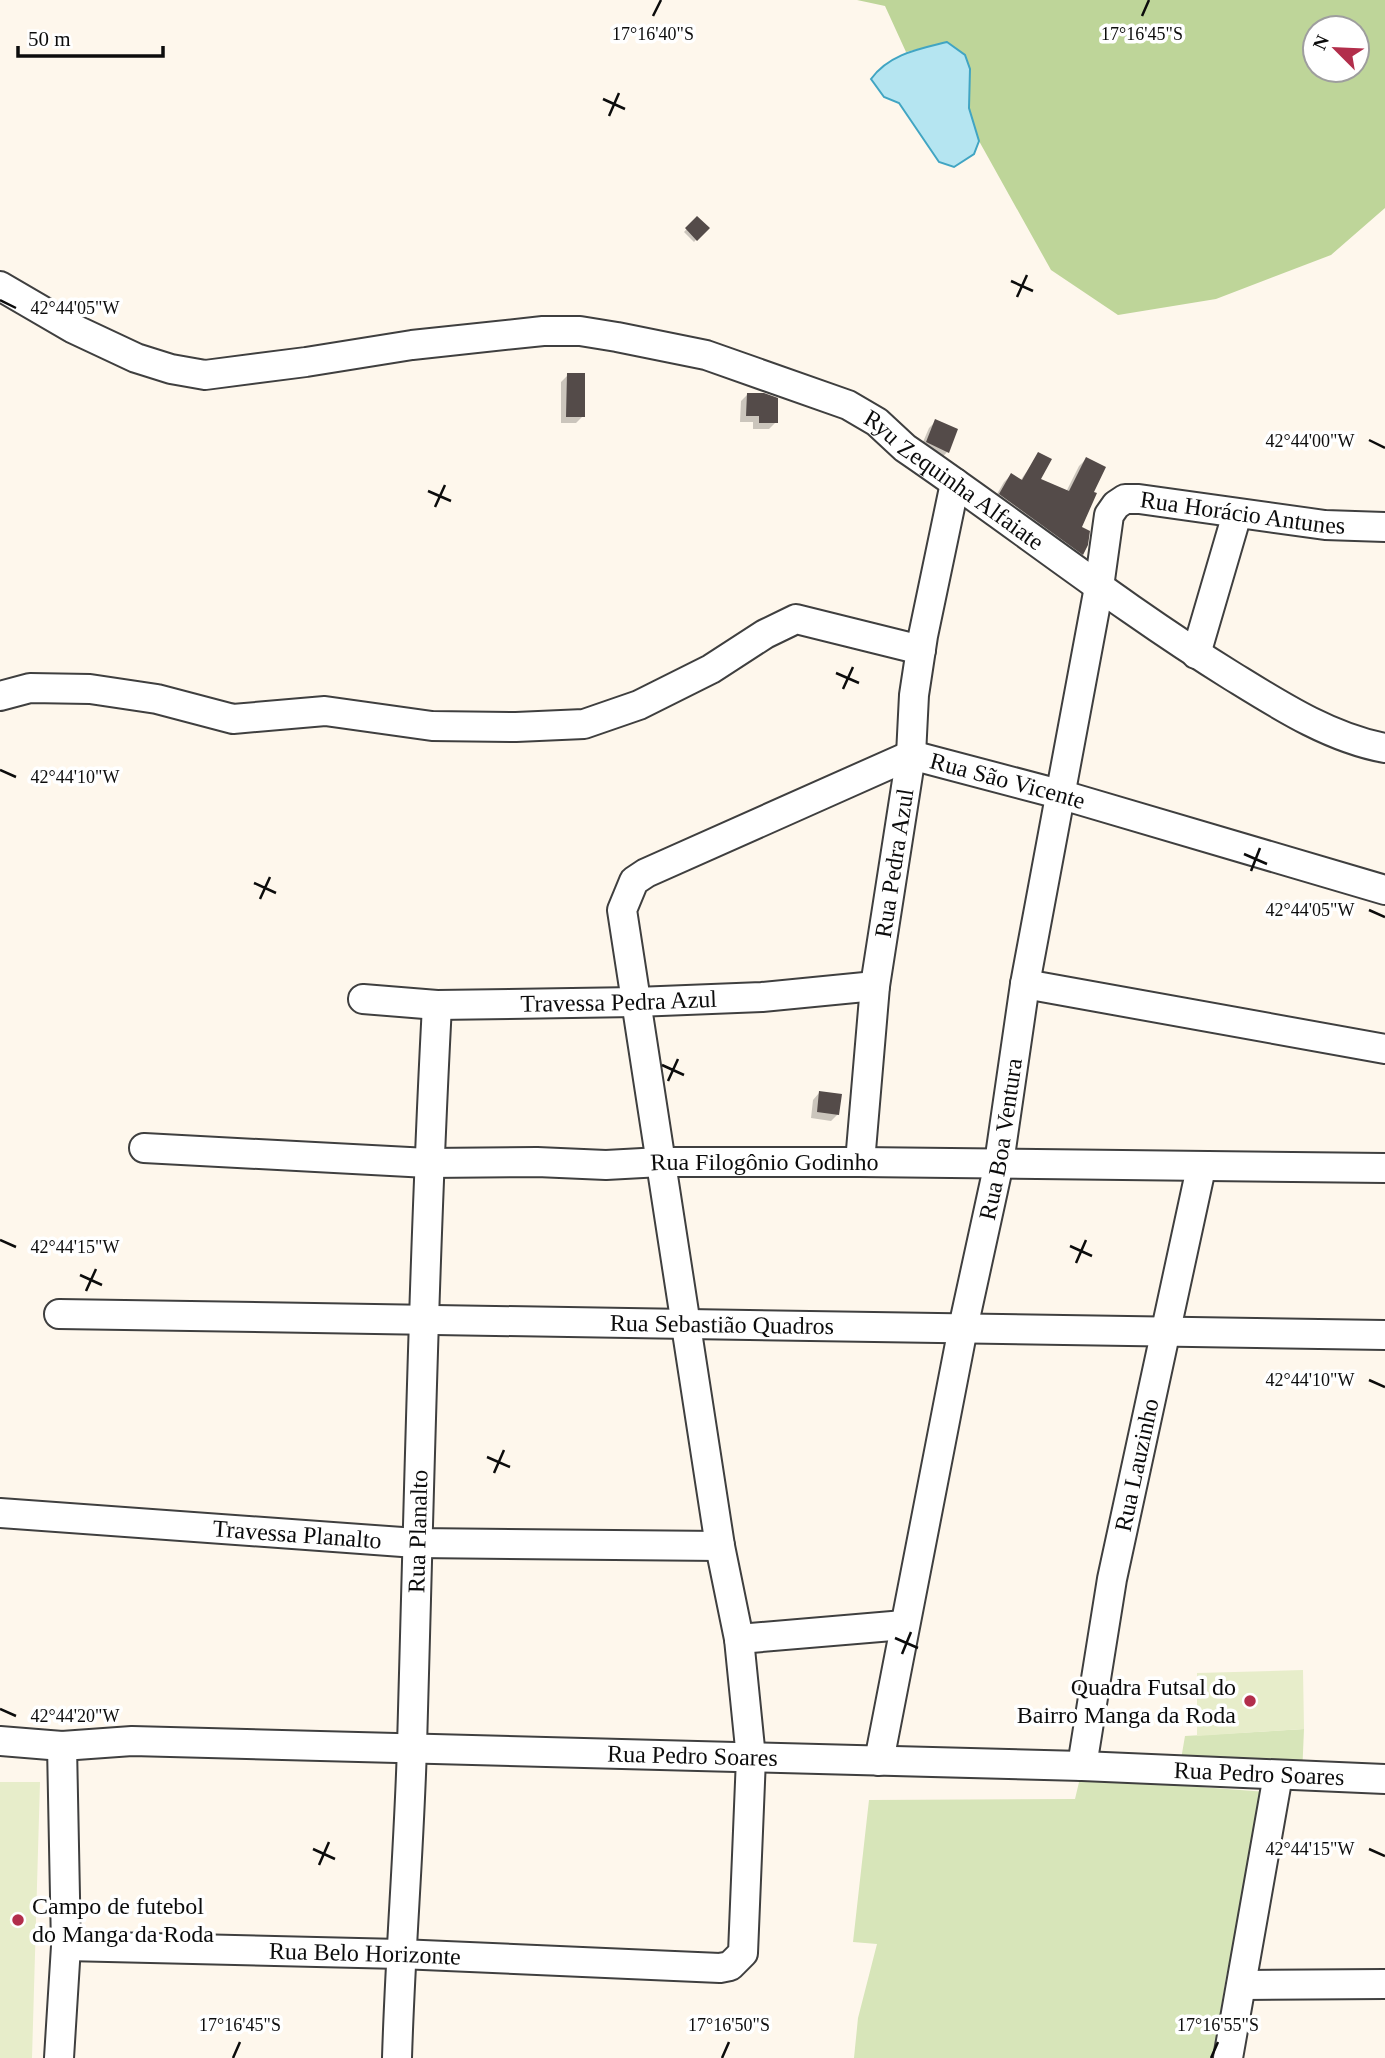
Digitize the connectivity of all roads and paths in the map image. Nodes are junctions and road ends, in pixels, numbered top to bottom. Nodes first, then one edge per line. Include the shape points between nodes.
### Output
1 (0, 286) edge
2 (955, 483) junction
3 (1237, 514) junction
4 (1109, 515) joint
5 (1385, 527) edge
6 (1099, 587) junction
7 (921, 650) junction
8 (1196, 654) junction
9 (0, 696) edge
10 (1385, 748) edge
11 (911, 755) junction
12 (1059, 794) junction
13 (1385, 890) edge
14 (1025, 984) junction
15 (875, 986) junction
16 (363, 999) dead end
17 (636, 1002) junction
18 (437, 1005) junction
19 (1385, 1049) edge
20 (144, 1148) dead end
21 (661, 1162) junction
22 (860, 1162) junction
23 (429, 1163) junction
24 (999, 1163) junction
25 (1201, 1168) junction
26 (1385, 1168) edge
27 (59, 1314) dead end
28 (425, 1320) junction
29 (687, 1324) junction
30 (963, 1328) junction
31 (1166, 1332) junction
32 (1385, 1335) edge
33 (0, 1513) edge
34 (416, 1543) junction
35 (720, 1546) junction
36 (904, 1625) junction
37 (739, 1639) junction
38 (0, 1741) edge
39 (62, 1746) junction
40 (412, 1749) junction
41 (751, 1758) junction
42 (879, 1761) junction
43 (1082, 1766) junction
44 (1278, 1775) junction
45 (1385, 1779) edge
46 (66, 1946) junction
47 (400, 1954) junction
48 (1385, 1984) edge
49 (1243, 1985) junction
50 (59, 2058) edge
51 (397, 2058) edge
52 (1228, 2058) edge

1 - 2 street, Ryu Zequinha Alfaiate via 136,358 205,375 543,331 580,331 706,355 848,405
2 - 6 street, Ryu Zequinha Alfaiate
2 - 7 street, Rua Pedra Azul
3 - 4 street, Rua Horácio Antunes via 1125,499
3 - 5 street, Rua Horácio Antunes
3 - 8 street
4 - 6 street, Rua Boa Ventura
6 - 8 street, Ryu Zequinha Alfaiate
6 - 12 street, Rua Boa Ventura
7 - 9 street via 796,619 639,705 584,724 432,726 325,711 233,719 157,699 90,689 30,688
7 - 11 street, Rua Pedra Azul
8 - 10 street, Ryu Zequinha Alfaiate via 1334,733
11 - 12 street, Rua São Vicente
11 - 15 street, Rua Pedra Azul
11 - 17 street, Rua São Vicente via 634,881 622,910
12 - 13 street, Rua São Vicente
12 - 14 street, Rua Boa Ventura
14 - 19 street
14 - 24 street, Rua Boa Ventura
15 - 17 street, Travessa Pedra Azul
15 - 22 street, Rua Pedra Azul
16 - 18 street, Travessa Pedra Azul
17 - 18 street, Travessa Pedra Azul
17 - 21 street
18 - 23 street, Rua Planalto
20 - 23 street, Rua Filogônio Godinho
21 - 22 street, Rua Filogônio Godinho
21 - 23 street, Rua Filogônio Godinho
21 - 29 street
22 - 24 street, Rua Filogônio Godinho
23 - 28 street, Rua Planalto
24 - 25 street, Rua Filogônio Godinho
24 - 30 street, Rua Boa Ventura
25 - 26 street, Rua Filogônio Godinho
25 - 31 street, Rua Lauzinho
27 - 28 street, Rua Sebastião Quadros
28 - 29 street, Rua Sebastião Quadros
28 - 34 street, Rua Planalto
29 - 30 street, Rua Sebastião Quadros
29 - 35 street
30 - 31 street, Rua Sebastião Quadros
30 - 36 street, Rua Boa Ventura
31 - 32 street, Rua Sebastião Quadros
31 - 43 street, Rua Lauzinho via 1112,1579
33 - 34 street, Travessa Planalto
34 - 35 street, Travessa Planalto
34 - 40 street, Rua Planalto
35 - 37 street
36 - 37 street
36 - 42 street, Rua Boa Ventura
37 - 41 street
38 - 39 street, Rua Pedro Soares
39 - 40 street, Rua Pedro Soares via 132,1741
39 - 46 street
40 - 41 street, Rua Pedro Soares
40 - 47 street, Rua Planalto
41 - 42 street, Rua Pedro Soares
41 - 47 street, Rua Belo Horizonte via 743,1953 730,1966
42 - 43 street, Rua Pedro Soares
43 - 44 street, Rua Pedro Soares
44 - 45 street, Rua Pedro Soares
44 - 49 street
46 - 47 street, Rua Belo Horizonte
46 - 50 street
47 - 51 street, Rua Planalto
48 - 49 street
49 - 52 street

